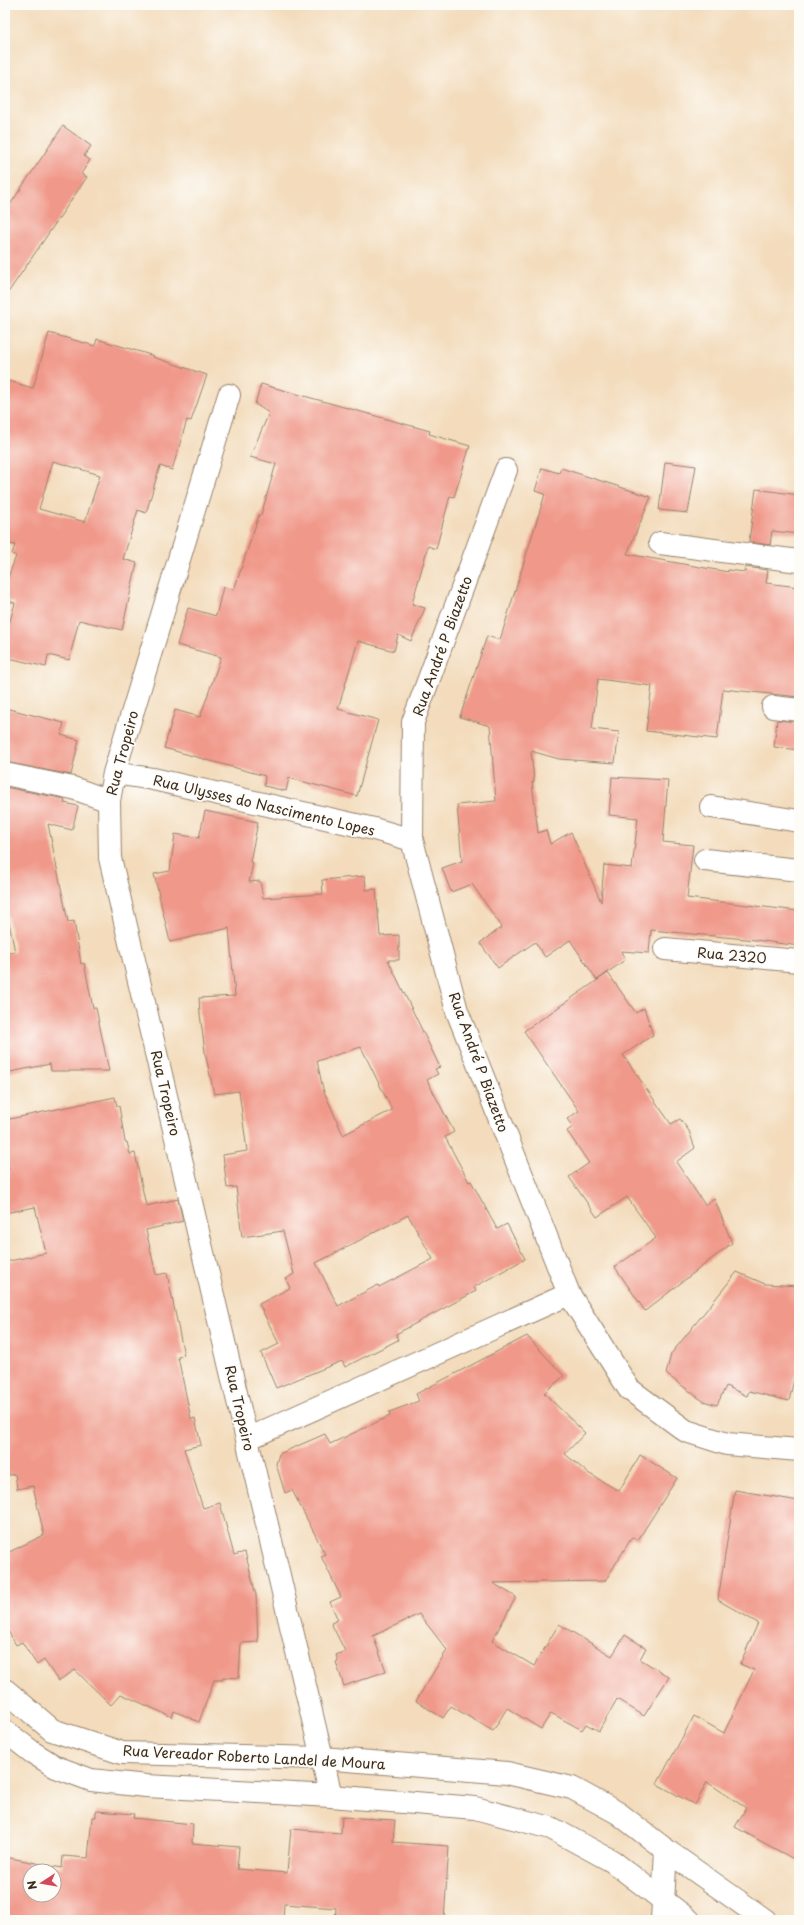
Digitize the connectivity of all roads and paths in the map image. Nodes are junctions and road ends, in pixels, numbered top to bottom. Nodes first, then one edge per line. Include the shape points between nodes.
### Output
1 (229, 395) dead end
2 (506, 470) dead end
3 (660, 543) dead end
4 (799, 561) edge
5 (773, 707) dead end
6 (799, 710) edge
7 (114, 773) junction
8 (5, 774) edge
9 (109, 801) junction
10 (711, 807) dead end
11 (799, 821) edge
12 (412, 840) junction
13 (705, 860) dead end
14 (799, 870) edge
15 (665, 949) dead end
16 (799, 961) edge
17 (569, 1294) junction
18 (247, 1439) junction
19 (799, 1450) edge
20 (5, 1690) edge
21 (5, 1731) edge
22 (322, 1758) junction
23 (331, 1796) junction
24 (666, 1850) junction
25 (663, 1910) edge
26 (690, 1920) edge
27 (765, 1920) edge

1 - 7 street, Rua Tropeiro
2 - 12 street, Rua André P Biazetto via 413,722
3 - 4 street
5 - 6 street
7 - 9 street, Rua Tropeiro
7 - 12 street, Rua Ulysses do Nascimento Lopes via 374,829
8 - 9 street via 73,788
9 - 18 street, Rua Tropeiro via 110,858
10 - 11 street
12 - 17 street, Rua André P Biazetto via 457,1011
13 - 14 street
15 - 16 street, Rua 2320
17 - 18 street
17 - 19 street, Rua André P Biazetto via 629,1389 686,1431 727,1444
18 - 22 street, Rua Tropeiro
20 - 22 street, Rua Vereador Roberto Landel de Moura via 52,1730 122,1753
21 - 23 street via 56,1768 91,1780 146,1786
22 - 23 street, Rua Tropeiro
22 - 24 street, Rua Vereador Roberto Landel de Moura via 507,1773 572,1788 618,1813
23 - 25 street via 475,1808 551,1828 612,1861
24 - 25 street
24 - 27 street, Rua Vereador Roberto Landel de Moura
25 - 26 street

